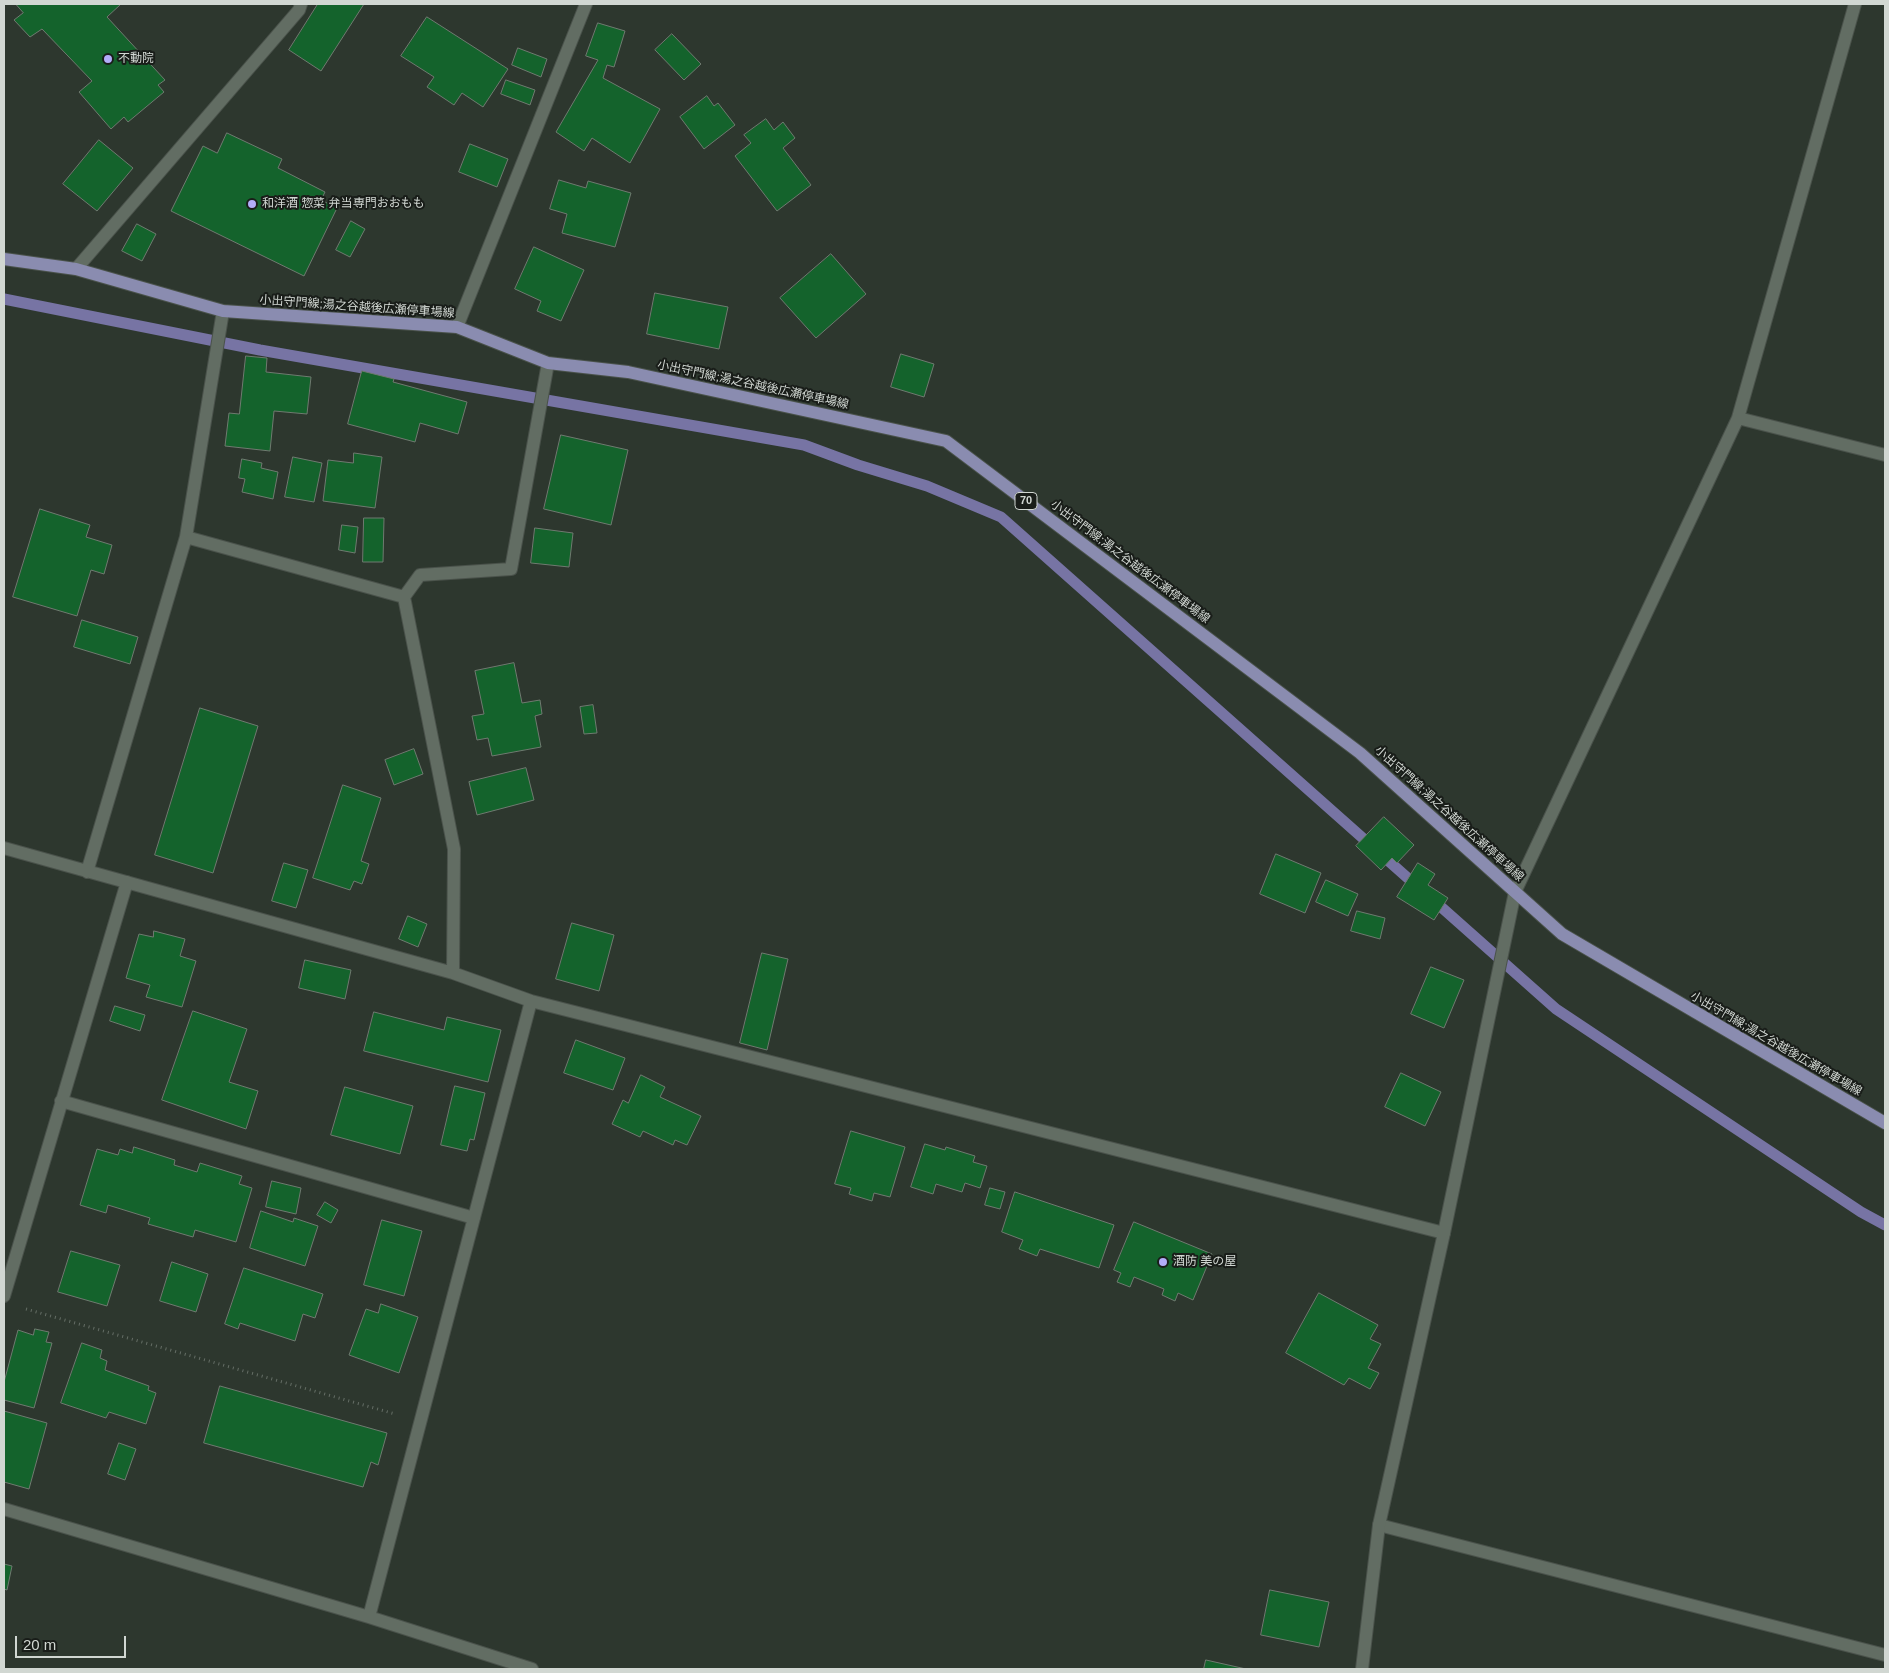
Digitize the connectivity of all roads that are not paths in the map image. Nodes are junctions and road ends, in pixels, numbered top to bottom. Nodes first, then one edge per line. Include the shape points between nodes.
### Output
1 (301, 4) edge
2 (586, 4) edge
3 (1856, 4) edge
4 (4, 259) edge
5 (76, 269) junction
6 (223, 310) junction
7 (457, 327) junction
8 (548, 363) junction
9 (1738, 418) junction
10 (1885, 455) edge
11 (186, 537) junction
12 (404, 597) junction
13 (4, 848) edge
14 (87, 872) junction
15 (127, 882) junction
16 (1515, 892) junction
17 (453, 973) junction
18 (531, 1001) junction
19 (62, 1102) junction
20 (1885, 1123) edge
21 (474, 1218) junction
22 (1444, 1233) junction
23 (4, 1296) edge
24 (4, 1509) edge
25 (1379, 1526) junction
26 (369, 1617) junction
27 (1885, 1655) edge
28 (532, 1669) edge
29 (1362, 1669) edge

1 - 5 street
2 - 7 street
3 - 9 street
4 - 5 main road, 小出守門線;湯之谷越後広瀬停車場線 / 70
5 - 6 main road, 小出守門線;湯之谷越後広瀬停車場線 / 70
6 - 7 main road, 小出守門線;湯之谷越後広瀬停車場線 / 70
6 - 11 street
7 - 8 main road, 小出守門線;湯之谷越後広瀬停車場線 / 70
8 - 12 street via 511,569 420,575
8 - 16 main road, 小出守門線;湯之谷越後広瀬停車場線 / 70 via 628,372 946,441 1360,753
9 - 10 street
9 - 16 street
11 - 12 street
11 - 14 street
12 - 17 street via 454,849
13 - 14 street
14 - 15 street
15 - 17 street
15 - 19 street
16 - 20 main road, 小出守門線;湯之谷越後広瀬停車場線 / 70 via 1562,934
16 - 22 street
17 - 18 street
18 - 21 street
18 - 22 street
19 - 21 street
19 - 23 street
21 - 26 street
22 - 25 street
24 - 26 street
25 - 27 street
25 - 29 street
26 - 28 street

